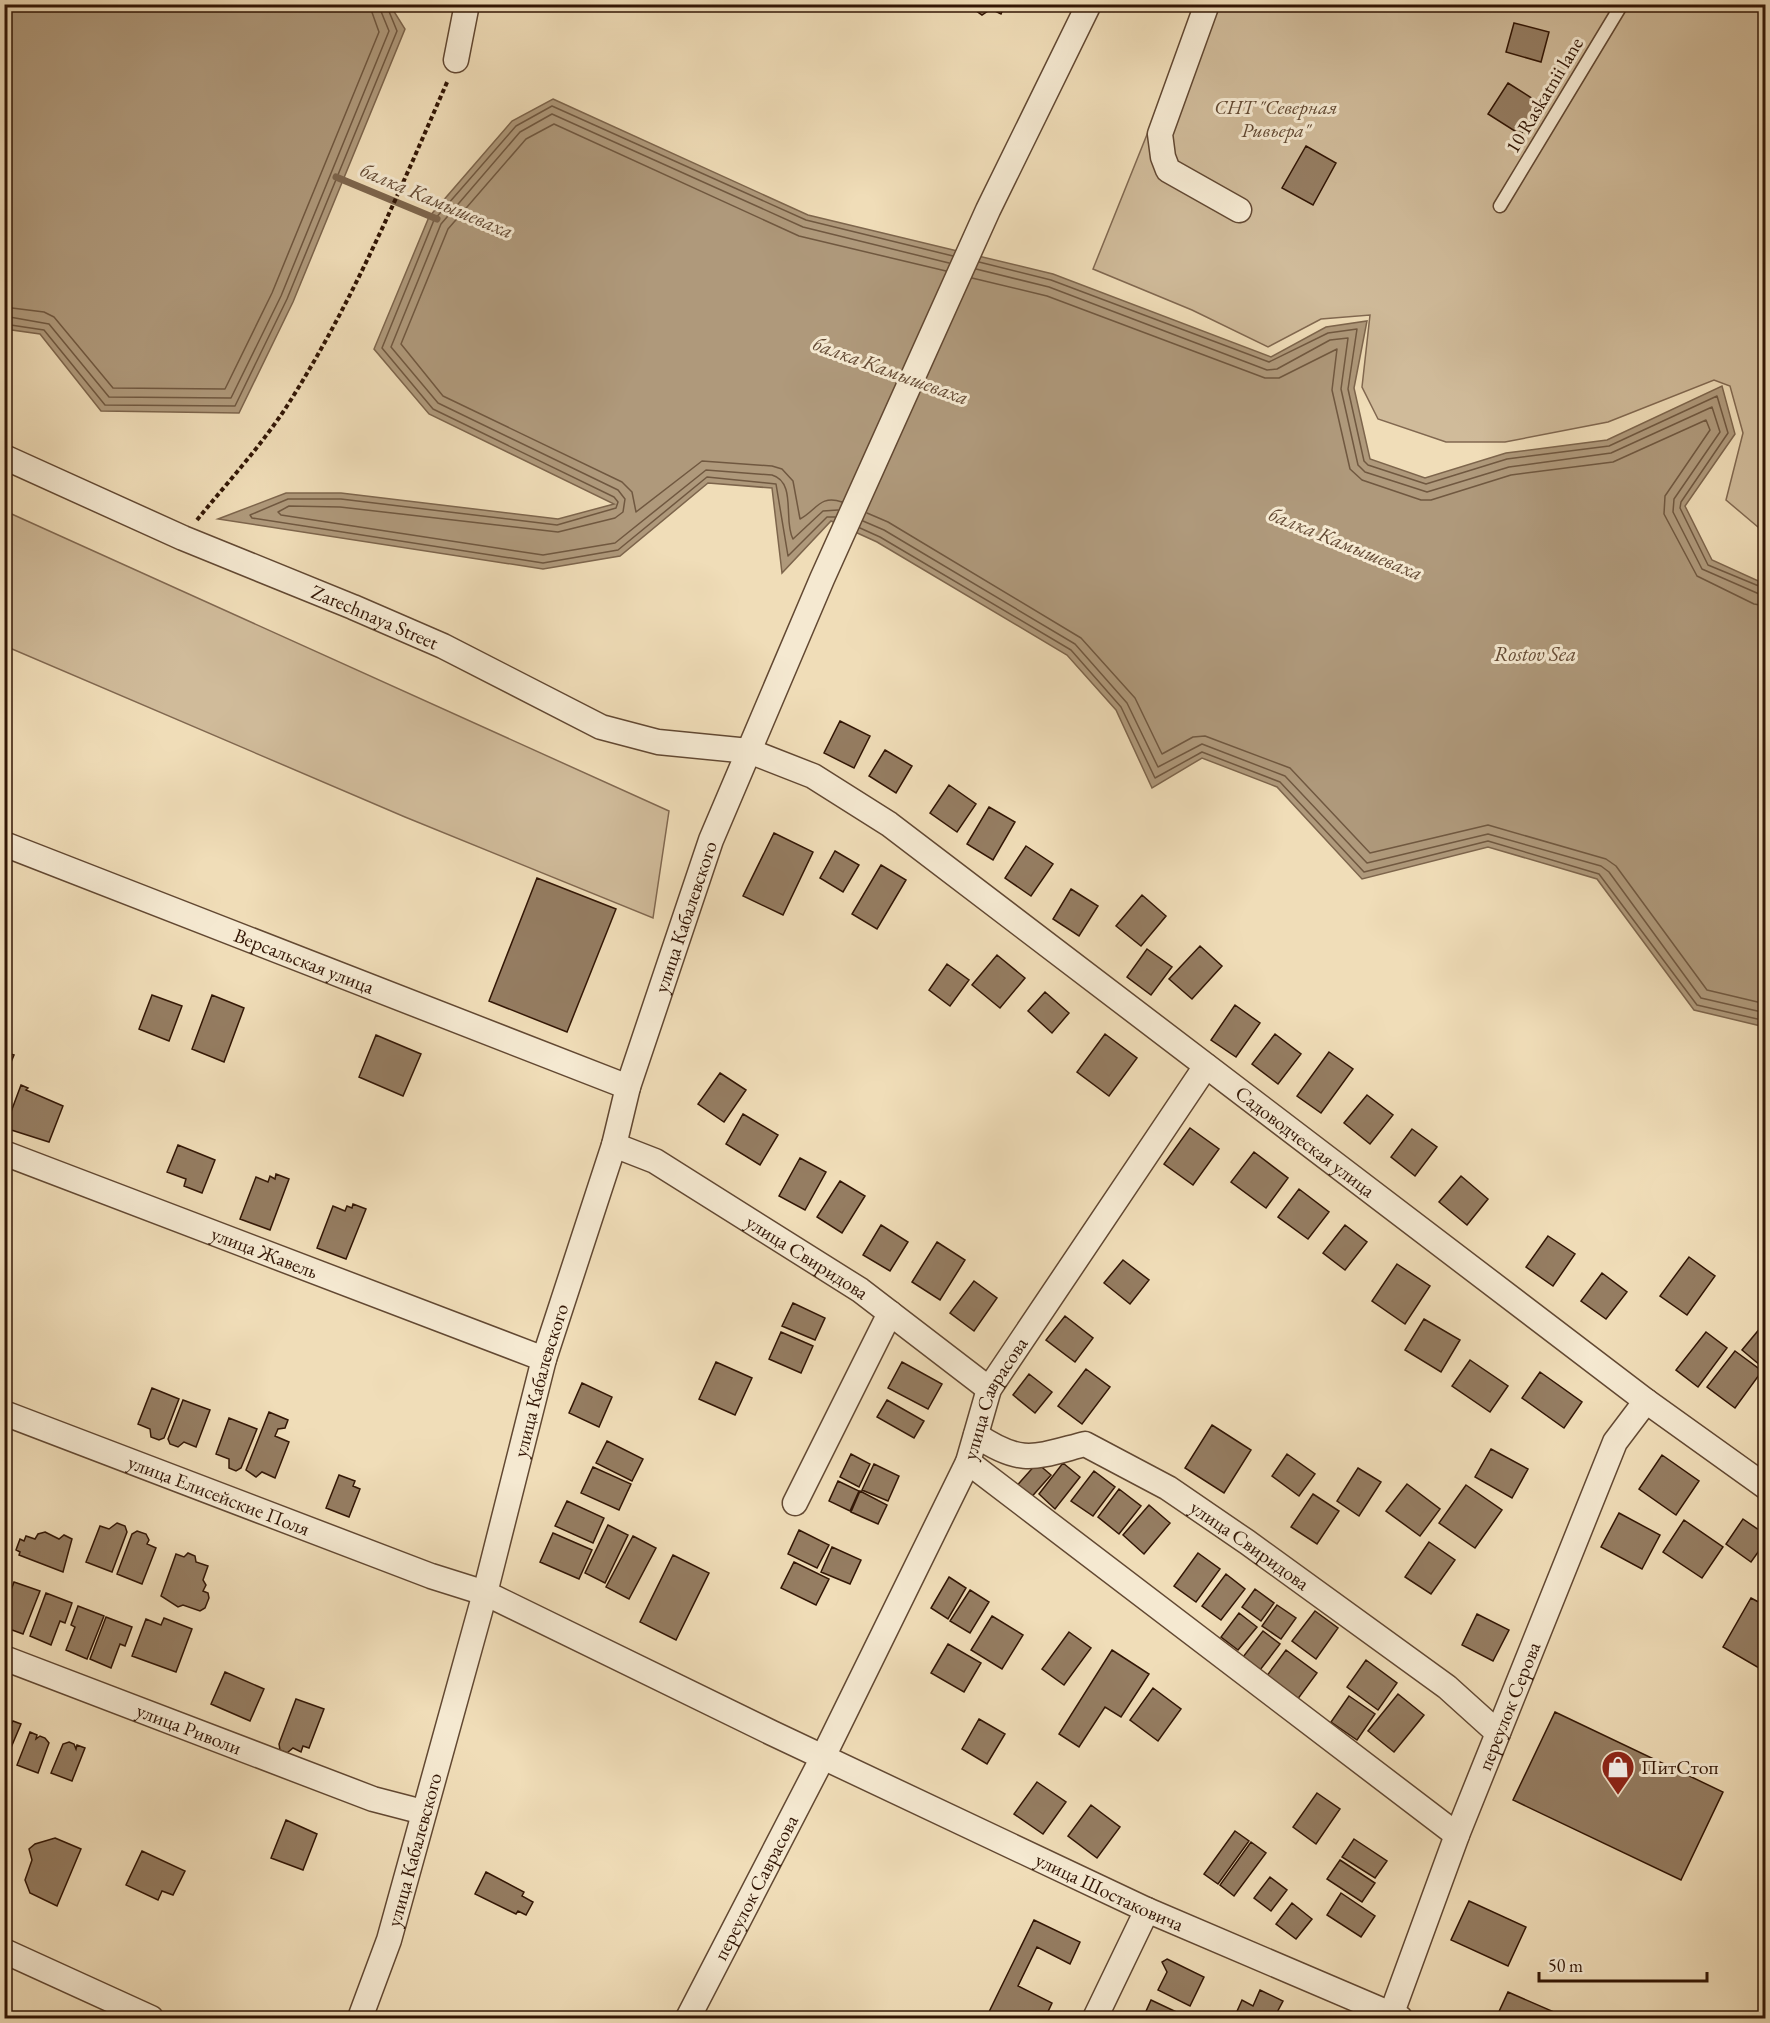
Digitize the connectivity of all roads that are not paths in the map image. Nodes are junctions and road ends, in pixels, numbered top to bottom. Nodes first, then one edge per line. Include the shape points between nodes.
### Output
1 (467, 4) edge
2 (1089, 4) edge
3 (1207, 4) edge
4 (1622, 4) edge
5 (456, 60) road end
6 (1500, 206) dead end
7 (1239, 210) dead end
8 (4, 457) edge
9 (749, 751) junction
10 (847, 795) joint
11 (4, 844) edge
12 (1206, 1066) junction
13 (628, 1087) junction
14 (614, 1145) junction
15 (4, 1153) edge
16 (890, 1313) junction
17 (534, 1356) junction
18 (989, 1389) junction
19 (1646, 1401) junction
20 (4, 1413) edge
21 (976, 1435) junction
22 (968, 1462) junction
23 (1766, 1487) edge
24 (795, 1503) dead end
25 (485, 1593) junction
26 (4, 1658) edge
27 (1498, 1733) junction
28 (823, 1757) junction
29 (423, 1812) junction
30 (1457, 1835) junction
31 (1147, 1910) junction
32 (4, 1951) edge
33 (1394, 2017) edge
34 (151, 2019) edge
35 (360, 2019) edge
36 (688, 2019) edge
37 (1095, 2019) edge

1 - 5 street
2 - 9 street, улица Кабалевского via 988,210
3 - 7 street via 1160,134 1163,157 1168,170
4 - 6 lane, 10 Raskatnii lane
8 - 9 street, Zarechnaya Street via 183,538 443,646 601,727 658,742
9 - 10 street, Zarechnaya Street via 813,776
9 - 13 street, улица Кабалевского via 711,840
10 - 12 street, Садоводческая улица
11 - 13 street, Версальская улица
12 - 18 street, улица Саврасова
12 - 19 street, Садоводческая улица
13 - 14 street, улица Кабалевского
14 - 16 street, улица Свиридова via 655,1161 860,1290
14 - 17 street, улица Кабалевского
15 - 17 street, улица Жавель
16 - 18 street, улица Свиридова
16 - 24 street
17 - 25 street, улица Кабалевского
18 - 21 street, улица Саврасова
19 - 23 street, Садоводческая улица
19 - 27 street, переулок Серова via 1615,1442
20 - 25 street, улица Елисейские Поля via 431,1576
21 - 22 street, улица Саврасова
21 - 27 street, улица Свиридова via 994,1447 1031,1459 1085,1444 1168,1488 1447,1688
22 - 28 street, улица Саврасова
22 - 30 street
25 - 28 street, улица Шостаковича
25 - 29 street, улица Кабалевского
26 - 29 street, улица Риволи via 373,1799
27 - 30 street, переулок Серова
28 - 31 street, улица Шостаковича
28 - 36 street, переулок Саврасова
29 - 35 street, улица Кабалевского via 389,1940
30 - 33 street, переулок Серова
31 - 33 street, улица Шостаковича
31 - 37 street
32 - 34 street

